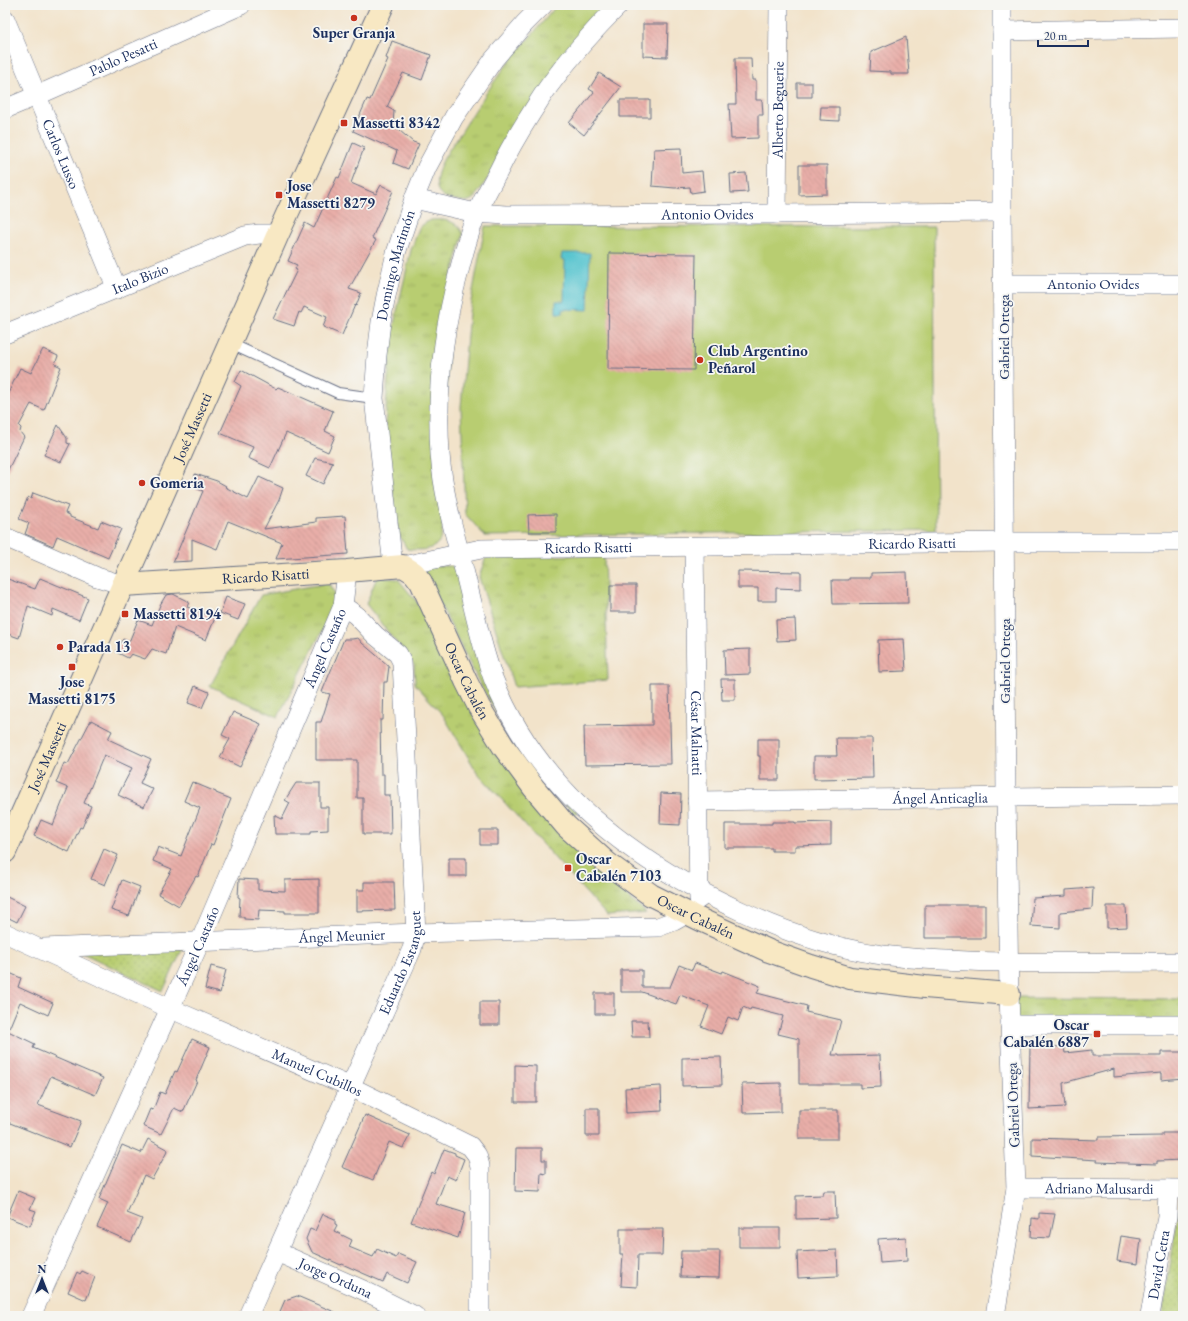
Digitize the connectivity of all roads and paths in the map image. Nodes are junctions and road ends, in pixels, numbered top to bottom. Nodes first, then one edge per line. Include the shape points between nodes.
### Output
1 (241, 5) edge
2 (383, 5) edge
3 (543, 5) edge
4 (620, 5) edge
5 (779, 5) edge
6 (1002, 5) edge
7 (5, 19) edge
8 (1183, 28) edge
9 (1002, 31) junction
10 (36, 96) junction
11 (5, 109) edge
12 (414, 199) junction
13 (1002, 212) junction
14 (476, 213) junction
15 (777, 214) junction
16 (278, 234) junction
17 (1003, 284) junction
18 (1183, 284) edge
19 (117, 289) junction
20 (7, 338) edge
21 (230, 344) junction
22 (374, 398) junction
23 (5, 537) edge
24 (1005, 542) junction
25 (1183, 542) edge
26 (694, 547) junction
27 (460, 553) junction
28 (398, 566) junction
29 (347, 571) junction
30 (123, 586) junction
31 (343, 606) junction
32 (1183, 795) edge
33 (1006, 796) junction
34 (697, 801) junction
35 (5, 852) edge
36 (699, 890) junction
37 (694, 916) junction
38 (5, 933) edge
39 (416, 933) junction
40 (200, 942) junction
41 (40, 948) junction
42 (1183, 962) edge
43 (1009, 963) junction
44 (1009, 994) junction
45 (169, 1008) junction
46 (1183, 1025) edge
47 (1010, 1026) junction
48 (351, 1087) junction
49 (1016, 1188) junction
50 (1175, 1189) edge
51 (277, 1252) junction
52 (31, 1316) edge
53 (248, 1316) edge
54 (415, 1316) edge
55 (480, 1316) edge
56 (995, 1316) edge
57 (1150, 1316) edge

1 - 10 street, Pablo Pesatti
2 - 16 main road, José Massetti
3 - 12 street, Domingo Marimón via 494,58 454,117 427,167
4 - 14 street via 546,89 510,148
5 - 15 street, Alberto Beguerie
6 - 9 street, Gabriel Ortega
7 - 10 street, Carlos Lusso
8 - 9 street
9 - 13 street, Gabriel Ortega
10 - 11 street, Pablo Pesatti
10 - 19 street, Carlos Lusso
12 - 14 street, Antonio Ovides
12 - 22 street, Domingo Marimón via 396,253 386,296 377,355
13 - 15 street, Antonio Ovides
13 - 17 street, Gabriel Ortega
14 - 15 street, Antonio Ovides
14 - 27 street via 453,293 445,334 441,379 440,457 448,508
16 - 19 street, Italo Bizio via 245,236
16 - 21 main road, José Massetti
17 - 18 street, Antonio Ovides
17 - 24 street, Gabriel Ortega
19 - 20 street, Italo Bizio
21 - 22 lane via 338,393
21 - 30 main road, José Massetti
22 - 28 street, Domingo Marimón
23 - 30 street, Ricardo Risatti
24 - 25 street, Ricardo Risatti
24 - 26 street, Ricardo Risatti
24 - 33 street, Gabriel Ortega
26 - 27 street, Ricardo Risatti via 481,549
26 - 34 street, César Malnatti
27 - 28 street, Ricardo Risatti
27 - 36 street via 493,677 524,741 576,802 611,834
28 - 29 main road, Ricardo Risatti
28 - 37 main road, Oscar Cabalén via 414,573 421,582 479,707 503,746 566,826 607,863 651,895
29 - 30 main road, Ricardo Risatti
29 - 31 street, Ángel Castaño
30 - 35 main road, José Massetti
31 - 39 street, Eduardo Estanguet via 356,614 375,635 398,654 402,662
31 - 40 street, Ángel Castaño
32 - 33 street, Ángel Anticaglia
33 - 34 street, Ángel Anticaglia
33 - 43 street, Gabriel Ortega
34 - 36 street, César Malnatti
36 - 37 street, César Malnatti
36 - 43 street via 745,913 792,932 840,947 910,959
37 - 39 street, Ángel Meunier via 658,927
37 - 44 main road, Oscar Cabalén via 768,950 850,978
38 - 41 street, Manuel Cubillos
39 - 40 street, Ángel Meunier
39 - 48 street, Eduardo Estanguet via 412,949
40 - 41 street, Ángel Meunier
40 - 45 street, Ángel Castaño
41 - 45 street, Manuel Cubillos
42 - 43 street
43 - 44 street, Gabriel Ortega
44 - 47 street, Gabriel Ortega
45 - 48 street, Manuel Cubillos
45 - 52 street, Ángel Castaño
46 - 47 street
47 - 49 street, Gabriel Ortega
48 - 51 street, Eduardo Estanguet
48 - 55 street, Manuel Cubillos via 470,1146 477,1155 480,1166
49 - 50 street, Adriano Malusardi
49 - 56 street, Gabriel Ortega
50 - 57 street, David Cetra via 1167,1216
51 - 53 street, Eduardo Estanguet
51 - 54 street, Jorge Orduna

